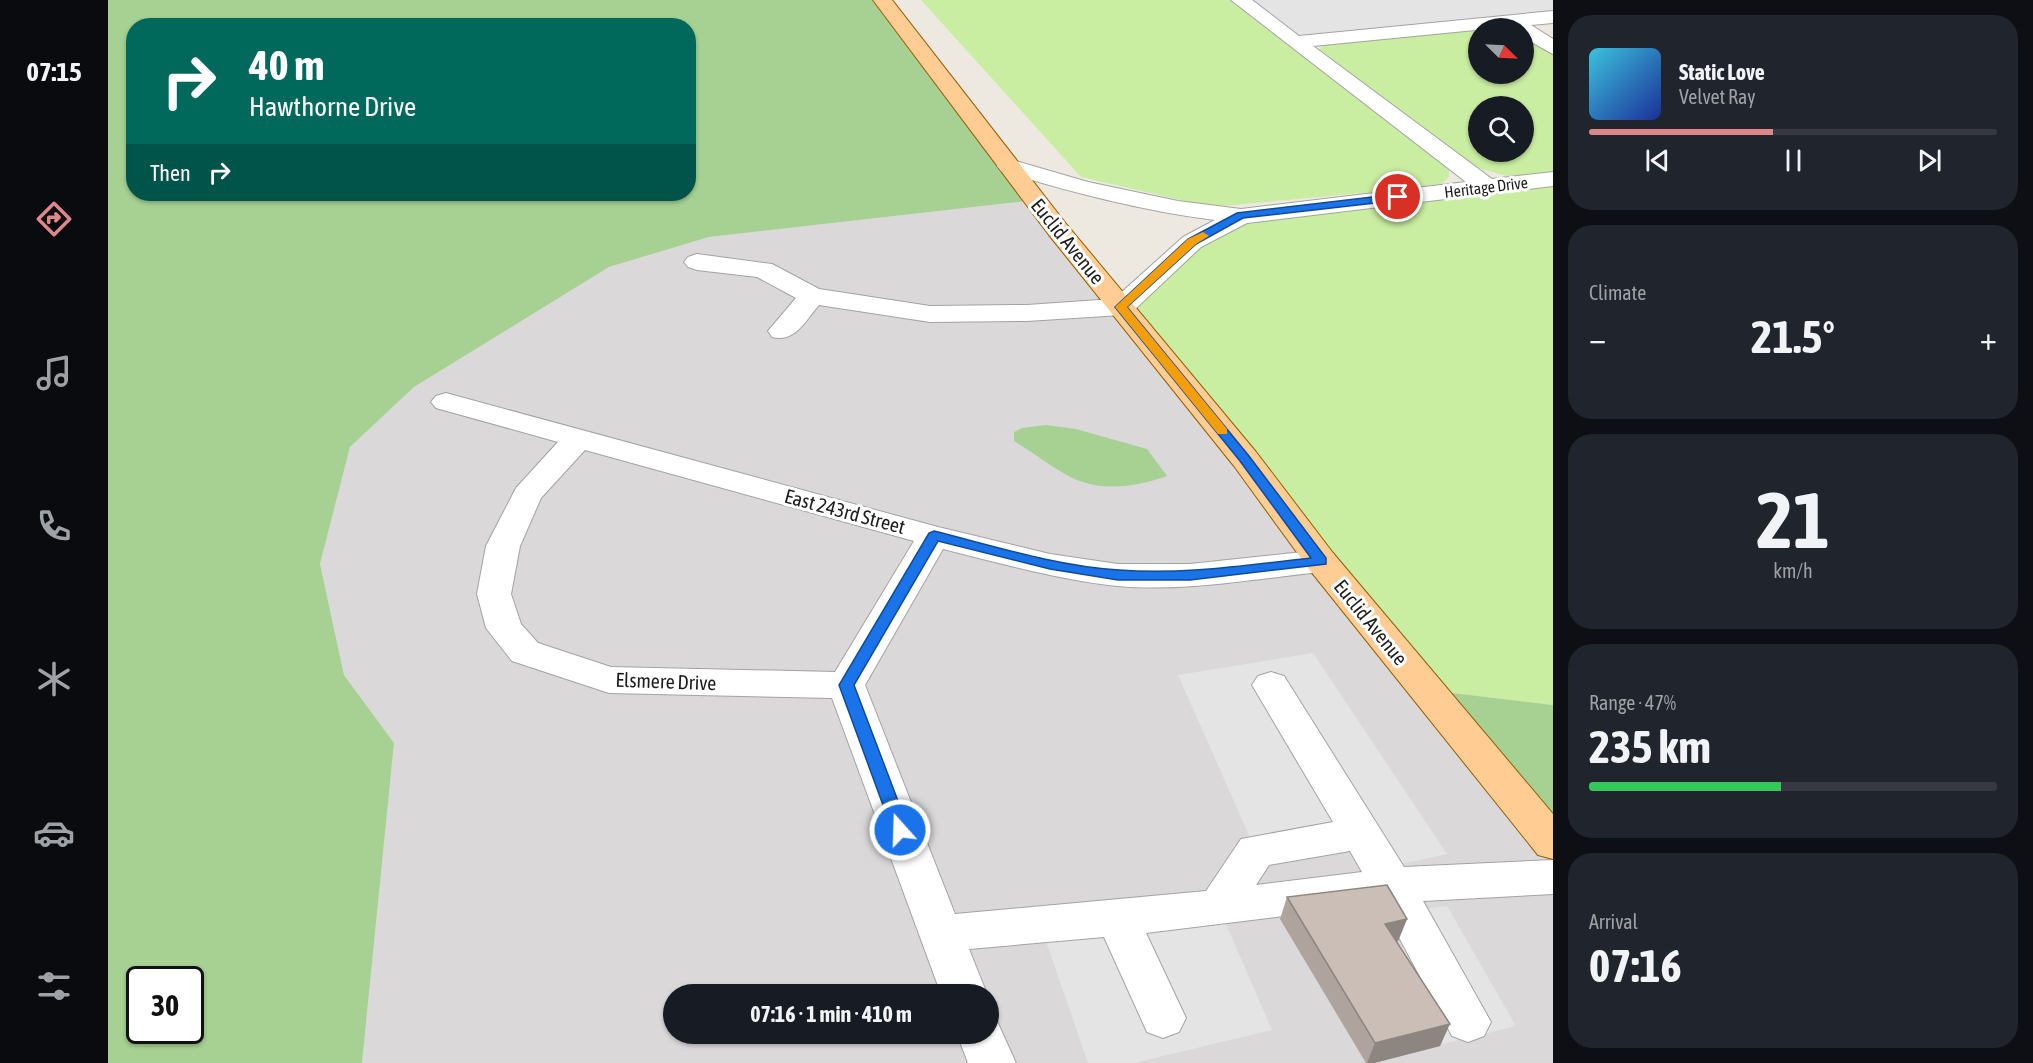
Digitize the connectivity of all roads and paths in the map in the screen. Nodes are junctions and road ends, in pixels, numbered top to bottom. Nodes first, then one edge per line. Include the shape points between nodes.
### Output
1 (882, 0) edge
2 (1240, 0) edge
3 (1485, 5) dead end
4 (1553, 17) edge
5 (1506, 18) edge
6 (1534, 22) edge
7 (1468, 30) edge
8 (1534, 36) edge
9 (1294, 42) junction
10 (1553, 48) edge
11 (1009, 166) junction
12 (1553, 179) edge
13 (1488, 187) junction
14 (1241, 216) junction
15 (697, 262) dead end
16 (812, 297) junction
17 (1121, 307) junction
18 (782, 330) dead end
19 (446, 402) dead end
20 (579, 438) junction
21 (934, 536) junction
22 (1321, 561) junction
23 (846, 685) junction
24 (1271, 685) dead end
25 (1361, 833) junction
26 (1553, 843) edge
27 (1553, 877) edge
28 (1392, 885) junction
29 (1218, 908) junction
30 (1117, 916) junction
31 (939, 934) junction
32 (960, 984) edge
33 (1163, 1018) dead end
34 (1468, 1022) dead end
35 (984, 1044) edge
36 (992, 1063) edge

1 - 11 main road, Euclid Avenue
2 - 9 street
3 - 5 street
4 - 6 street
7 - 9 street
8 - 10 street
9 - 13 street
11 - 14 street, Heritage Drive via 1094,190 1178,208
11 - 17 main road, Euclid Avenue
12 - 13 street, Heritage Drive
13 - 14 street, Heritage Drive
14 - 17 street, Heritage Drive via 1192,242
15 - 16 street via 763,270
16 - 17 street via 930,314
16 - 18 street
17 - 22 main road, Euclid Avenue via 1245,459
19 - 20 street, East 243rd Street
20 - 21 street, East 243rd Street
20 - 23 street, Elsmere Drive via 527,495 503,546 494,594 504,628 525,652 609,680
21 - 22 street, East 243rd Street via 1050,565 1118,575 1190,575
21 - 23 street
22 - 26 main road, Euclid Avenue
23 - 31 street
24 - 25 street
25 - 28 street
25 - 29 street via 1256,851
27 - 28 street
28 - 29 street
28 - 34 street
29 - 30 street
30 - 31 street
30 - 33 street
31 - 32 street
35 - 36 street

